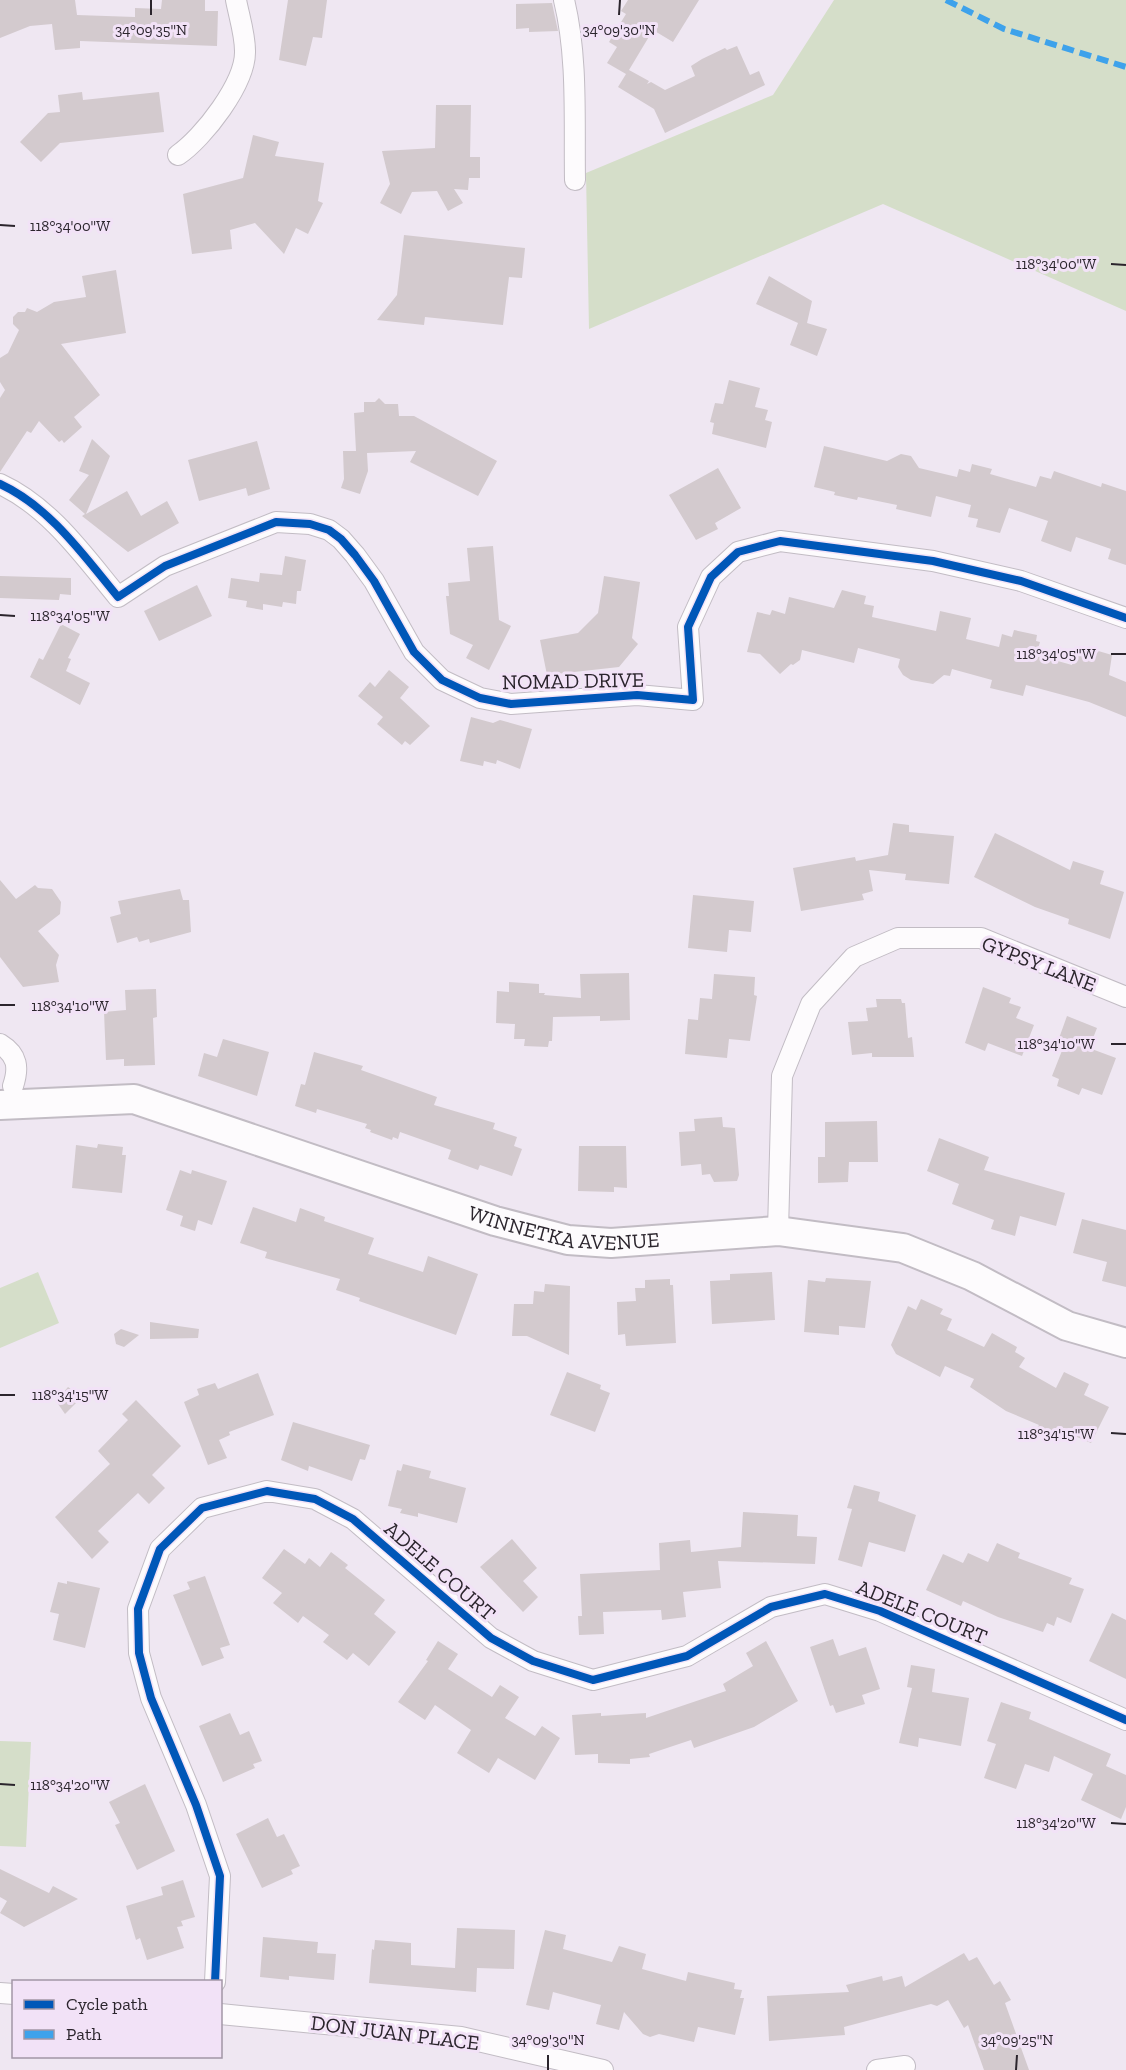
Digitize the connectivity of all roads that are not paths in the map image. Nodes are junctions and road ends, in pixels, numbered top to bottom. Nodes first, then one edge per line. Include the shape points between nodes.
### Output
1 (236, 0) edge
2 (564, 0) edge
3 (178, 155) dead end
4 (575, 180) dead end
5 (0, 484) edge
6 (1126, 618) edge
7 (1126, 997) edge
8 (0, 1044) edge
9 (9, 1092) edge
10 (778, 1231) junction
11 (1126, 1343) edge
12 (1126, 1720) edge
13 (215, 1980) edge
14 (222, 2014) edge
15 (905, 2066) dead end
16 (603, 2070) edge
17 (877, 2070) edge

1 - 3 street via 245,51 243,71 190,147
2 - 4 street via 573,89
5 - 6 street, NOMAD DRIVE via 59,527 118,597 165,566 276,522 310,524 329,530 355,555 414,651 442,680 480,698 511,704 637,695 693,700 688,627 711,577 738,552 780,541 933,561 1021,581
7 - 10 street, GYPSY LANE via 981,938 898,938 854,957 811,1004 782,1076
8 - 9 street via 16,1060 17,1072
9 - 10 main road, WINNETKA AVENUE via 134,1099 505,1224 568,1240 611,1244
10 - 11 main road, WINNETKA AVENUE via 903,1248 972,1276 1067,1326
12 - 13 street, ADELE COURT via 880,1611 825,1594 771,1606 687,1656 593,1680 533,1661 491,1638 353,1519 315,1499 267,1491 202,1508 160,1549 138,1609 139,1653 151,1698 196,1805 220,1876
14 - 16 street, DON JUAN PLACE via 460,2037
15 - 17 street

